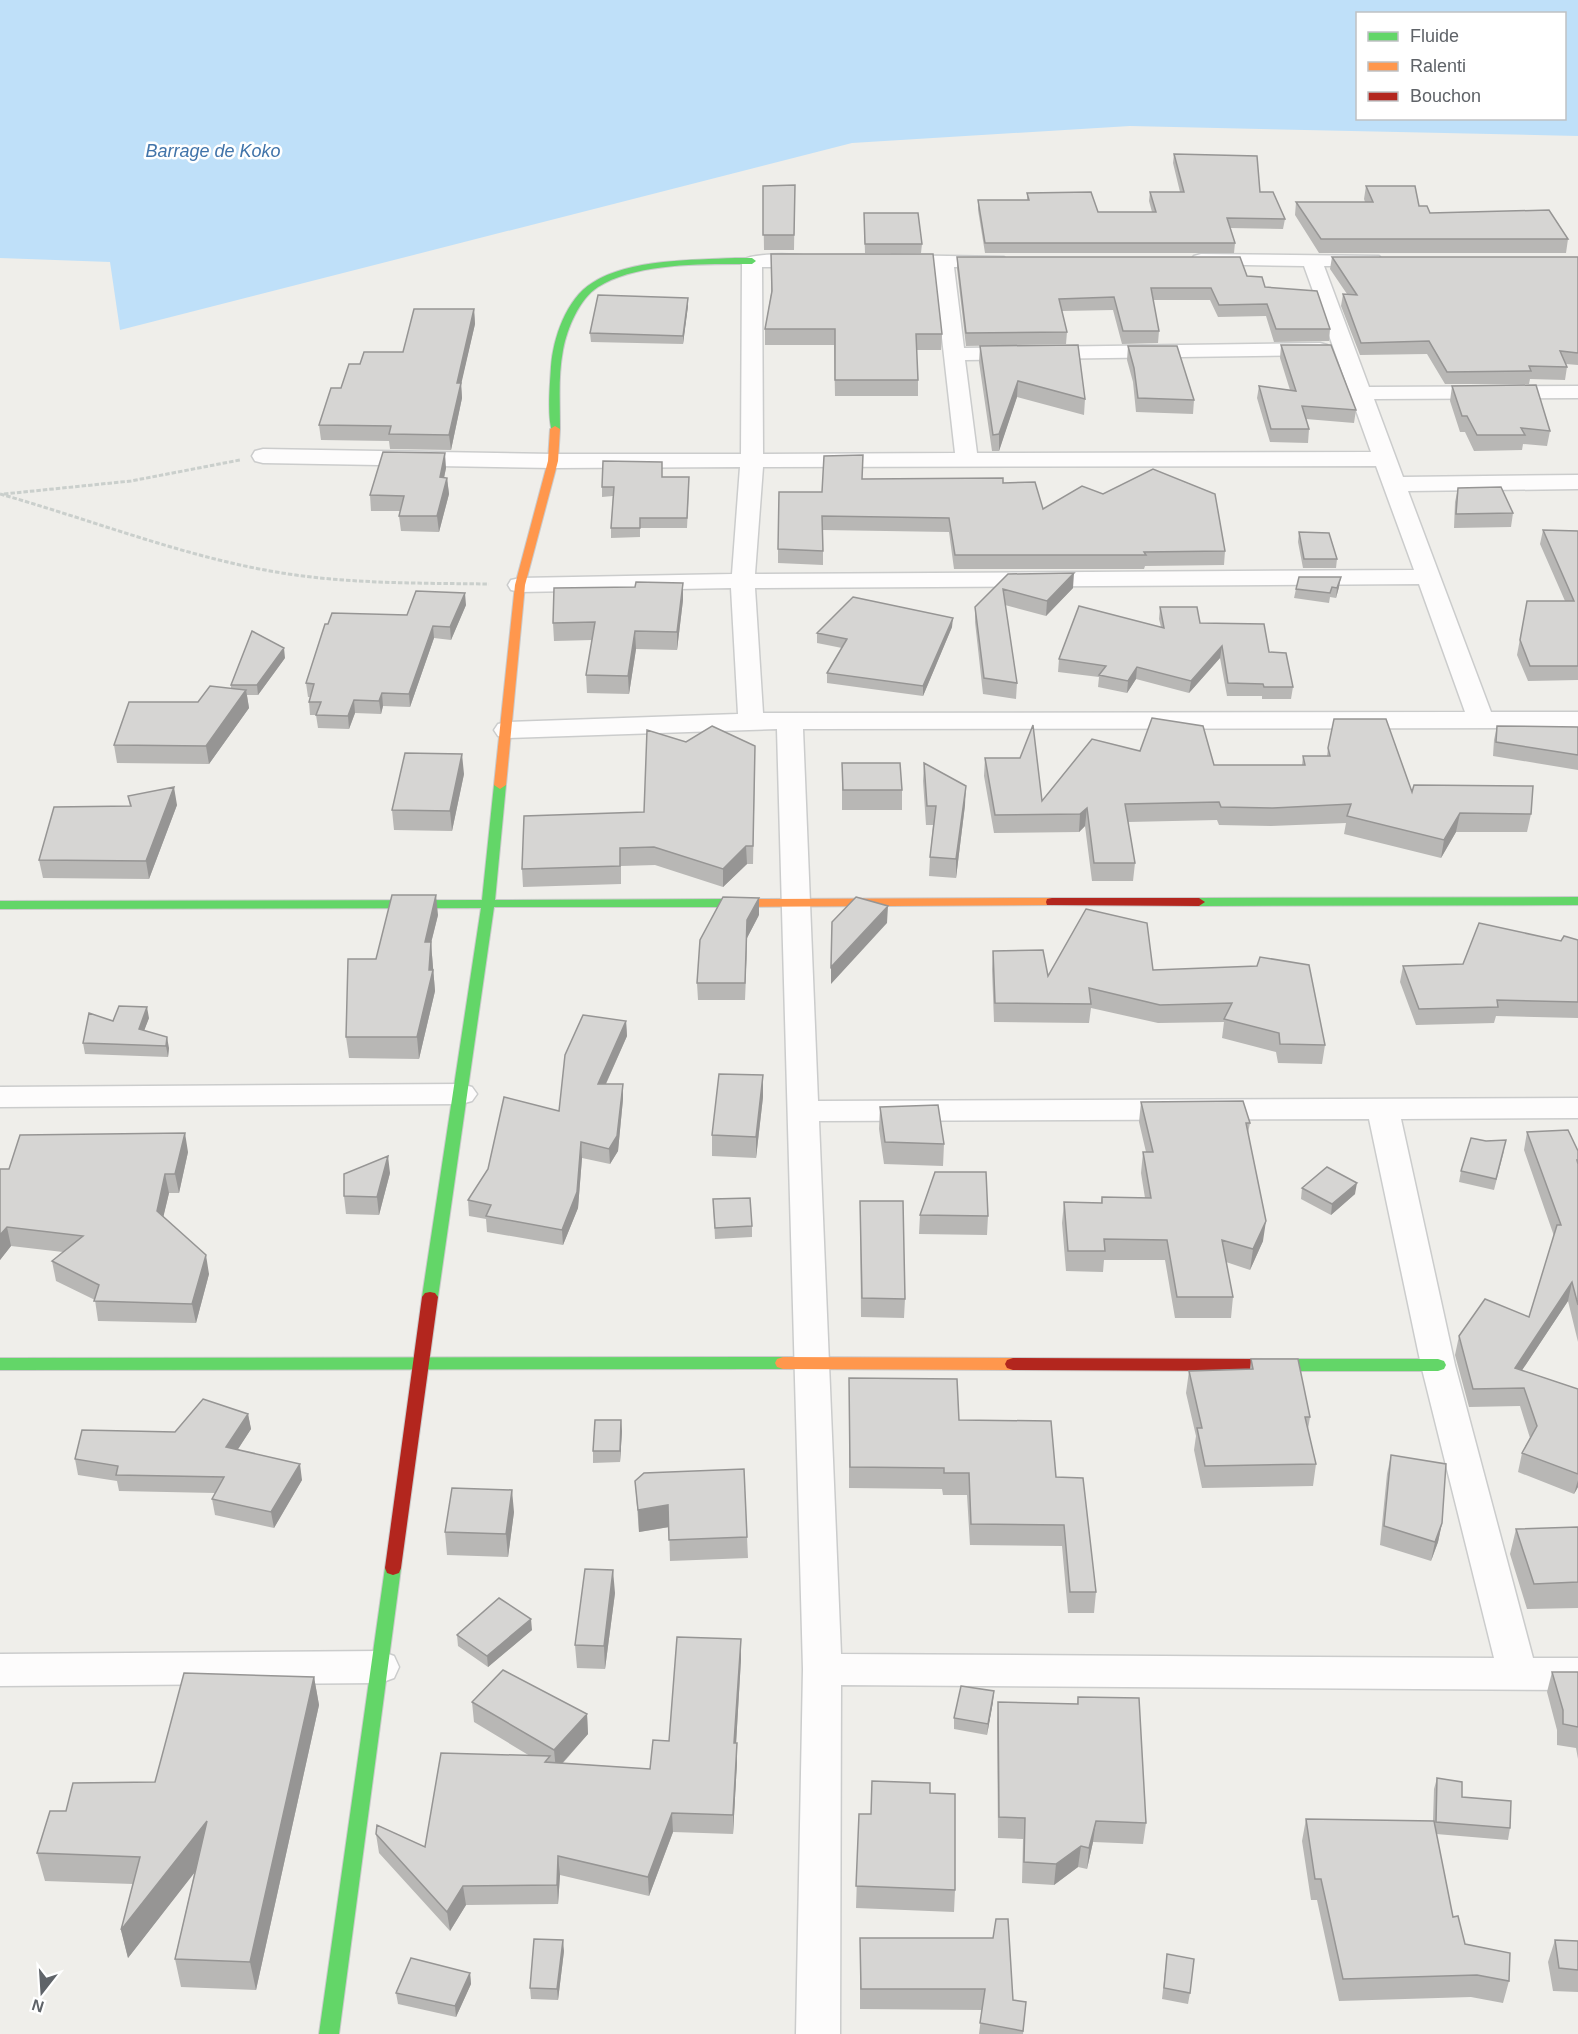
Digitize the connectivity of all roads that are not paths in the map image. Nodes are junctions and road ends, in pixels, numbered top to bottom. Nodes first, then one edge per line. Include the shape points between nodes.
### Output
1 (1181, 260) edge
2 (1311, 260) junction
3 (1393, 260) edge
4 (752, 261) junction
5 (836, 261) edge
6 (871, 261) edge
7 (943, 261) junction
8 (1014, 261) edge
9 (1344, 349) junction
10 (954, 354) junction
11 (1578, 392) edge
12 (1360, 393) junction
13 (263, 456) road end
14 (752, 459) junction
15 (967, 459) junction
16 (1385, 459) junction
17 (553, 461) junction
18 (1578, 483) edge
19 (1394, 484) junction
20 (1428, 577) junction
21 (743, 581) junction
22 (520, 585) junction
23 (1578, 720) edge
24 (751, 721) junction
25 (790, 721) junction
26 (1481, 721) junction
27 (507, 730) junction
28 (1578, 901) edge
29 (796, 902) junction
30 (488, 903) junction
31 (0, 905) edge
32 (460, 1094) junction
33 (0, 1097) edge
34 (1578, 1108) edge
35 (1383, 1109) junction
36 (804, 1111) junction
37 (421, 1360) junction
38 (0, 1364) edge
39 (812, 1364) junction
40 (1438, 1365) junction
41 (380, 1667) junction
42 (822, 1669) junction
43 (0, 1670) edge
44 (1518, 1674) junction
45 (1578, 1674) edge
46 (328, 2034) edge
47 (818, 2034) edge

1 - 2 street
2 - 3 street
2 - 9 street
4 - 5 street
4 - 14 street
4 - 17 street via 656,267 625,272 594,285 574,307 559,344
6 - 7 street
7 - 8 street
7 - 10 street
9 - 10 street
9 - 12 street
10 - 15 street
11 - 12 street
12 - 16 street
13 - 17 street
14 - 15 street
14 - 17 street
14 - 21 street
15 - 16 street
16 - 19 street
17 - 22 street
18 - 19 street
19 - 20 street
20 - 21 street
20 - 26 street
21 - 22 street
21 - 24 street
22 - 27 street
23 - 26 street
24 - 25 street
24 - 27 street
25 - 26 street
25 - 29 street
27 - 30 street
28 - 29 street
29 - 30 street
29 - 36 street
30 - 31 street
30 - 32 street
32 - 33 street
32 - 37 street
34 - 35 street
35 - 36 street
35 - 40 street
36 - 39 street
37 - 38 street
37 - 39 street
37 - 41 street
39 - 40 street
39 - 42 street
40 - 44 street
41 - 43 street
41 - 46 street
42 - 44 street
42 - 47 street
44 - 45 street

